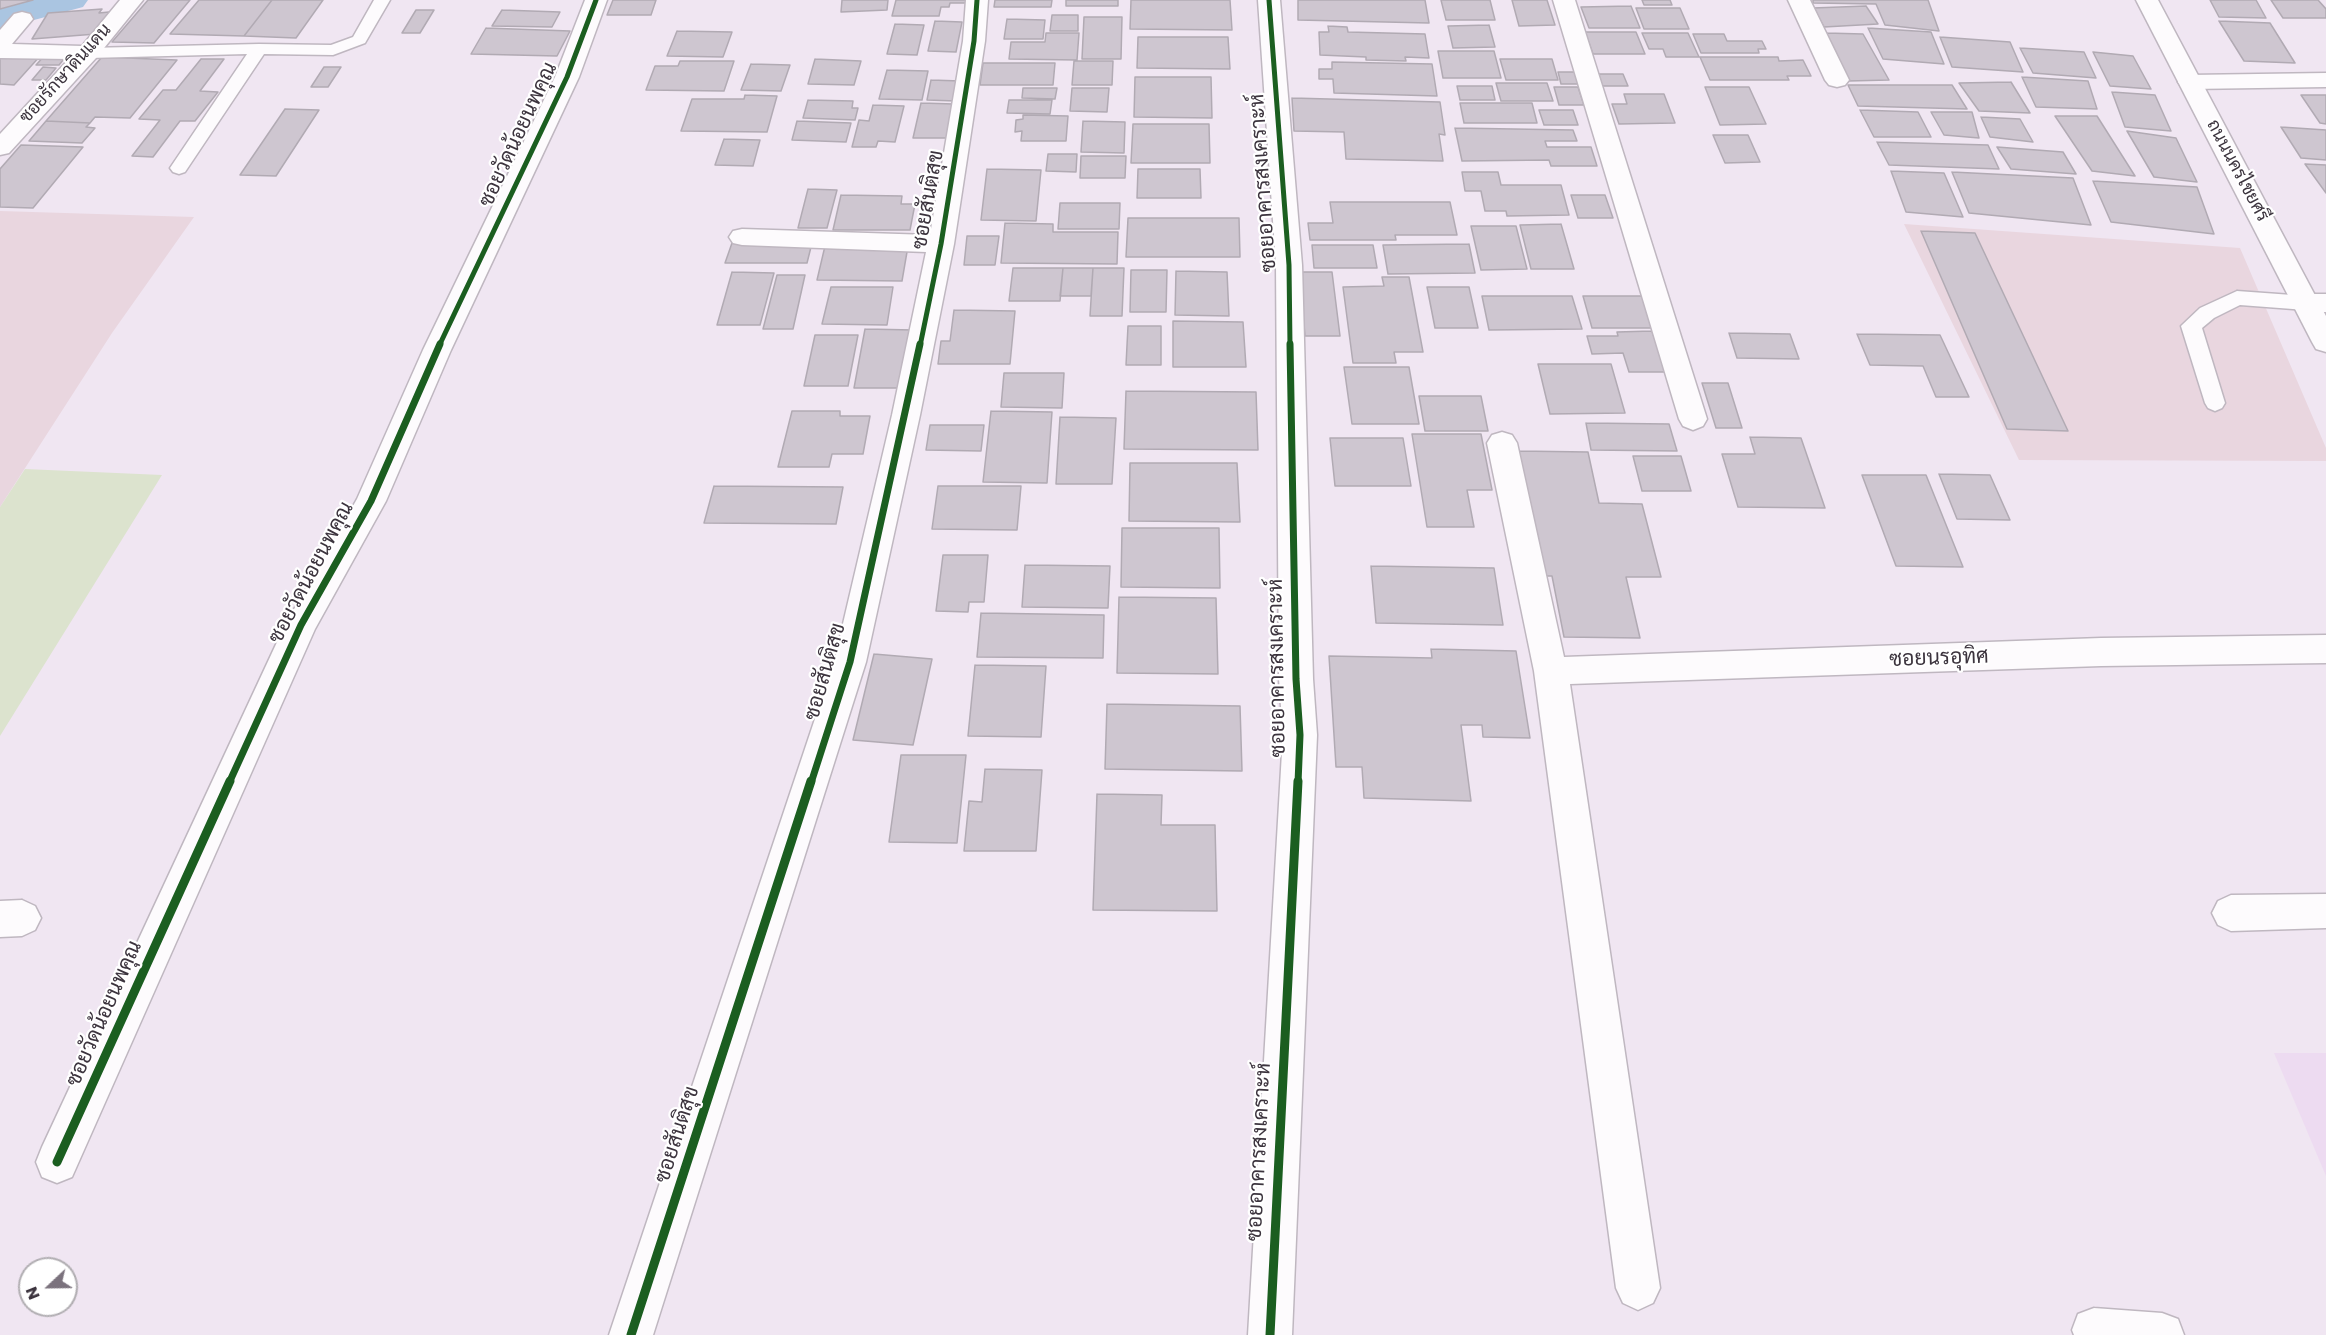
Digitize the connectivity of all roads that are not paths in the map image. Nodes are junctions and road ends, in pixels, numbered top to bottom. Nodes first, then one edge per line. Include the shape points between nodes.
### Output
1 (132, 0) edge
2 (382, 0) edge
3 (596, 0) edge
4 (977, 0) edge
5 (1269, 0) edge
6 (1563, 0) edge
7 (1799, 0) edge
8 (2147, 0) edge
9 (22, 19) dead end
10 (0, 44) edge
11 (259, 49) junction
12 (0, 51) edge
13 (88, 52) junction
14 (1837, 80) dead end
15 (2326, 80) edge
16 (2190, 82) junction
17 (0, 148) edge
18 (179, 168) dead end
19 (742, 237) dead end
20 (941, 244) junction
21 (2316, 303) edge
22 (2326, 342) edge
23 (2215, 403) dead end
24 (1693, 419) dead end
25 (1502, 443) dead end
26 (2326, 649) edge
27 (1551, 671) junction
28 (2326, 911) edge
29 (2231, 913) dead end
30 (57, 1162) dead end
31 (1638, 1288) dead end
32 (2094, 1330) dead end
33 (631, 1335) edge
34 (1270, 1335) edge
35 (2162, 1335) edge

1 - 13 street, ซอยรักษาดินแดน
2 - 11 lane via 359,40 348,46 333,50
3 - 30 street, ซอยวัดน้อยนพคุณ via 567,77 437,350 371,501 301,625
4 - 20 street, ซอยสันติสุข
5 - 34 street, ซอยอาคารสงเคราะห์ via 1289,265 1300,735
6 - 24 street
7 - 14 street
8 - 16 street, ถนนนครไชยศรี
9 - 10 street
11 - 13 lane
11 - 18 lane
12 - 13 street
13 - 17 street, ซอยรักษาดินแดน
15 - 16 street
16 - 21 street, ถนนนครไชยศรี
19 - 20 street
20 - 33 street, ซอยสันติสุข via 850,662
21 - 22 street, ถนนนครไชยศรี
21 - 23 lane via 2237,298 2191,326
25 - 27 street
26 - 27 street, ซอยนรอุทิศ via 2101,652
27 - 31 street
28 - 29 street
32 - 35 street

